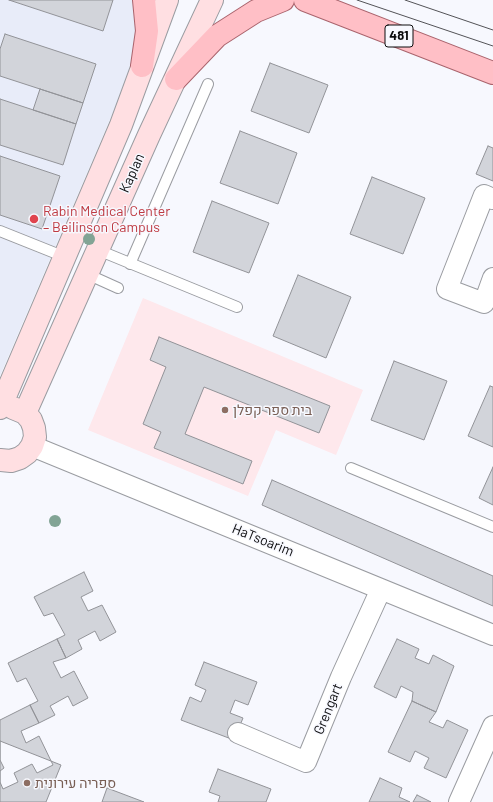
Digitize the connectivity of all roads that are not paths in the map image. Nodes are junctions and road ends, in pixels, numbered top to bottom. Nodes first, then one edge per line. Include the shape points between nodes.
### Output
1 (144, 0) edge
2 (167, 0) edge
3 (212, 0) edge
4 (283, 0) edge
5 (305, 0) edge
6 (142, 66) junction
7 (493, 73) edge
8 (176, 79) junction
9 (208, 84) dead end
10 (493, 199) edge
11 (0, 231) edge
12 (98, 250) junction
13 (65, 257) junction
14 (130, 264) junction
15 (87, 274) junction
16 (493, 278) edge
17 (118, 288) dead end
18 (237, 308) dead end
19 (0, 408) edge
20 (25, 413) junction
21 (32, 446) junction
22 (2, 466) edge
23 (351, 468) dead end
24 (493, 527) edge
25 (381, 589) junction
26 (493, 636) edge
27 (493, 726) edge
28 (238, 733) dead end
29 (459, 802) edge

1 - 6 main road via 148,31
2 - 6 street, Kaplan
3 - 8 street, Kaplan
4 - 8 main road via 256,11 217,36
5 - 7 main road, 481
6 - 13 street, Kaplan
8 - 12 street, Kaplan
9 - 14 lane
10 - 16 street via 484,195 447,289 484,303
11 - 13 lane
12 - 14 lane
12 - 15 street, Kaplan
13 - 19 street, Kaplan
14 - 18 lane
15 - 17 lane
15 - 20 street, Kaplan
19 - 20 street via 8,407
20 - 21 street via 34,428
21 - 22 street via 20,458
21 - 25 street, HaTsoarim
23 - 24 lane
25 - 26 street, HaTsoarim
25 - 28 street, Grengart via 306,762
27 - 29 street

